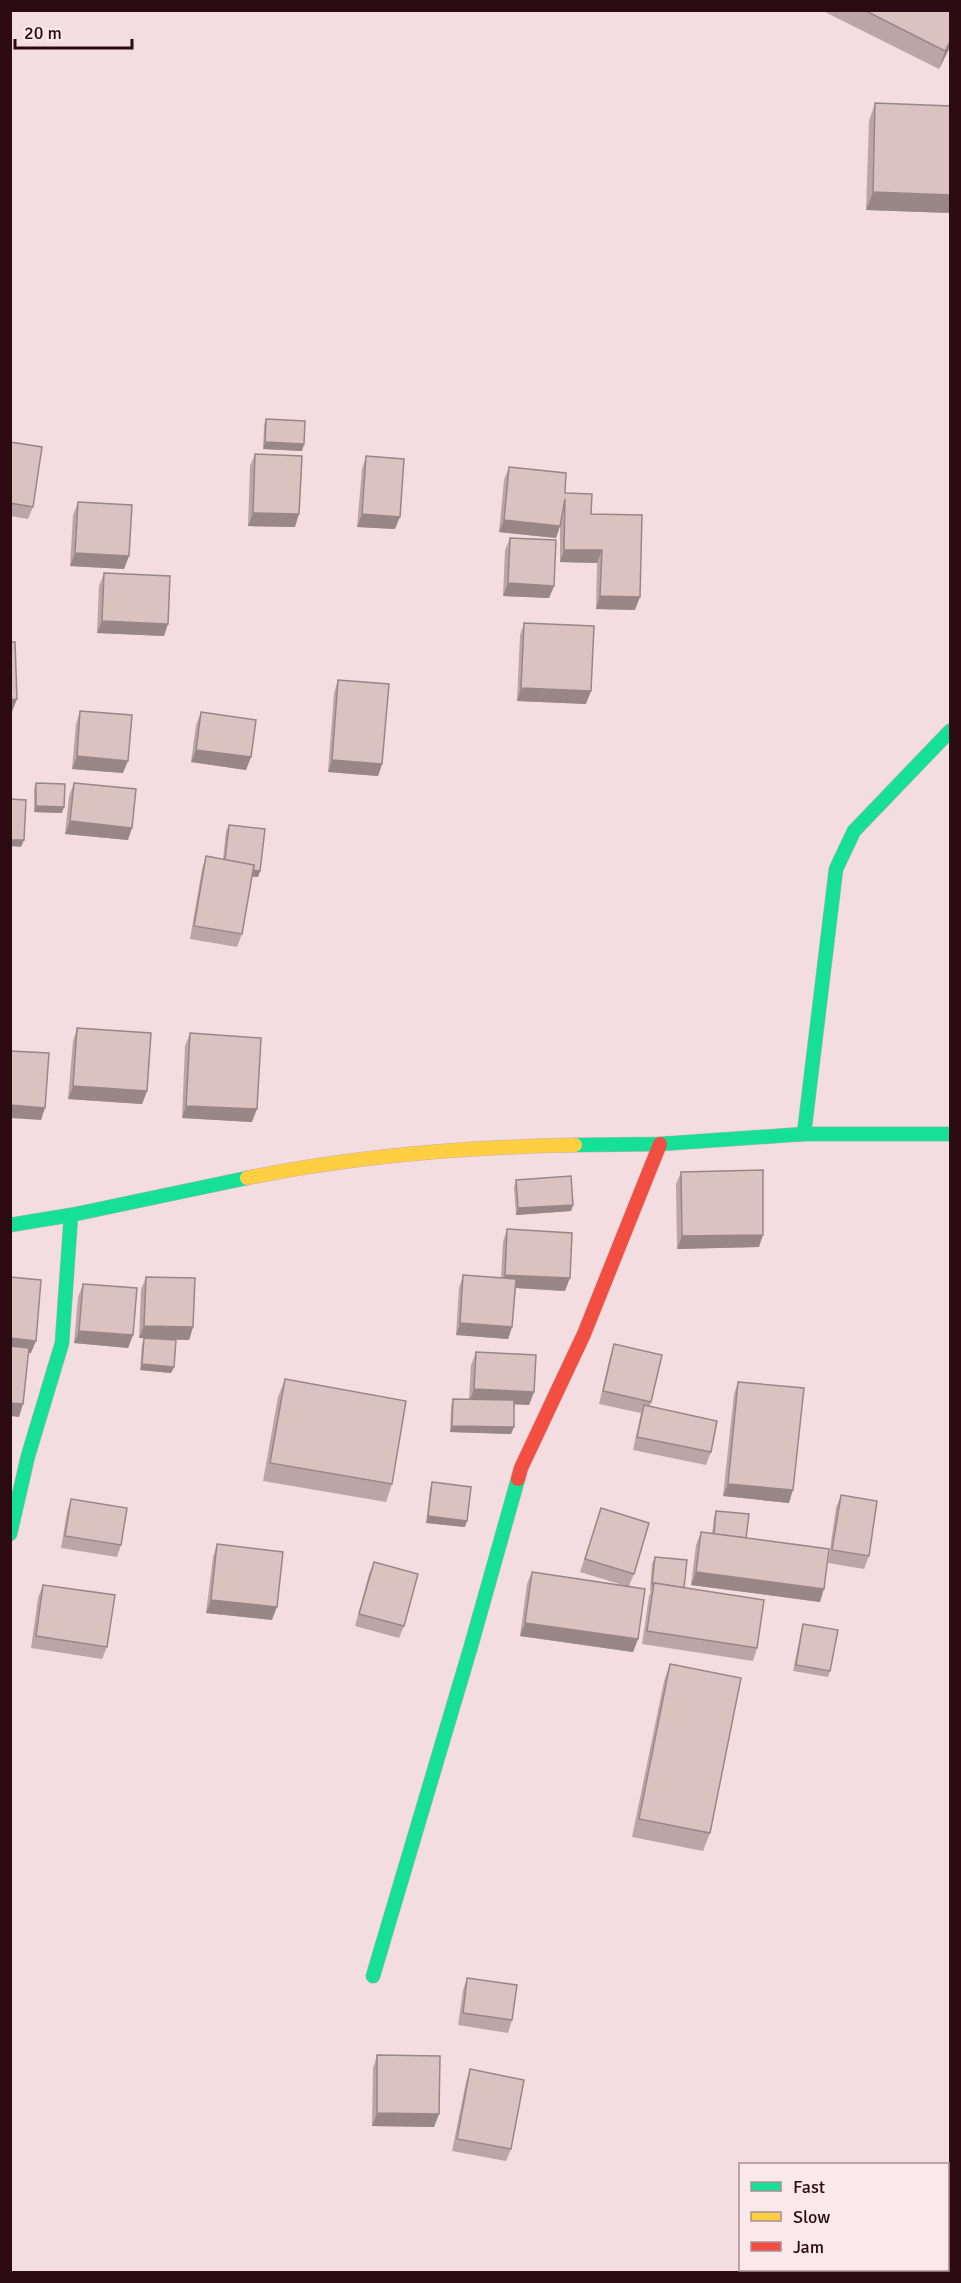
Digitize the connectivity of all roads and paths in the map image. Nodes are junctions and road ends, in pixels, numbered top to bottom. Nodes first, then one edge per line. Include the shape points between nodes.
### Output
1 (951, 731) edge
2 (804, 1134) junction
3 (951, 1134) edge
4 (660, 1144) junction
5 (71, 1215) junction
6 (10, 1225) edge
7 (10, 1534) edge
8 (373, 1976) dead end

1 - 2 street via 854,831 836,869
2 - 3 street
2 - 4 street
4 - 5 street via 489,1147 310,1165
4 - 8 street via 584,1334 521,1468
5 - 6 street
5 - 7 street via 62,1343 28,1456

